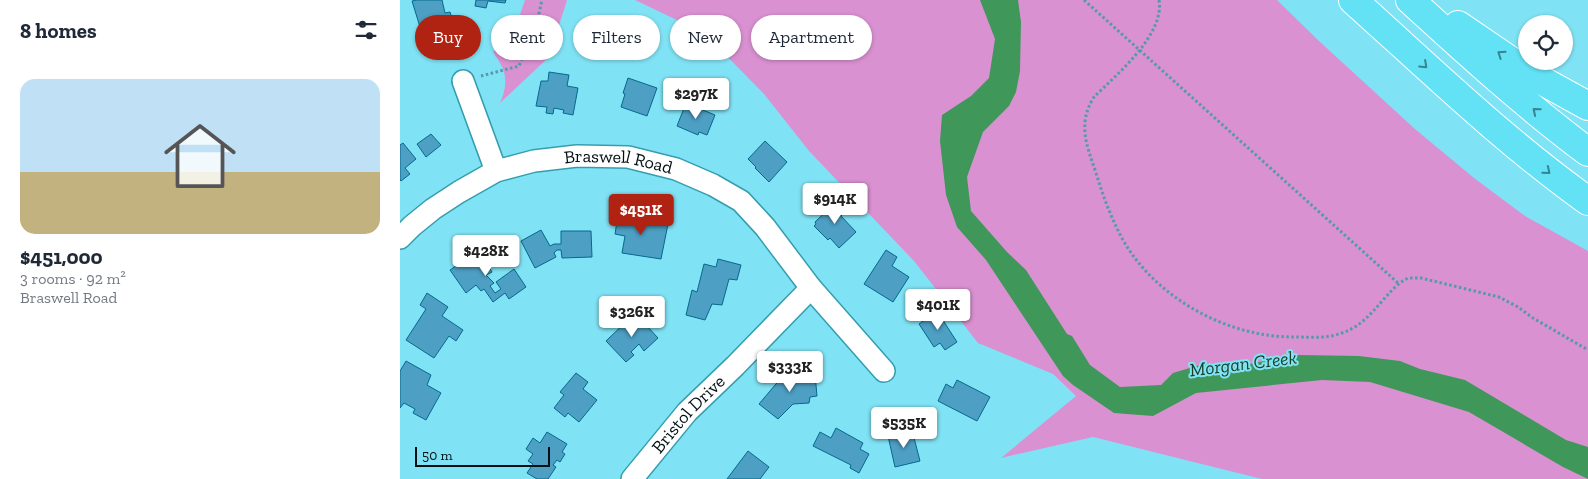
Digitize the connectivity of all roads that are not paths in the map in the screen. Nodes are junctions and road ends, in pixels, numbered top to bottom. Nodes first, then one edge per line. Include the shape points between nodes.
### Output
1 (1352, 0) edge
2 (1410, 0) edge
3 (1422, 0) edge
4 (463, 81) road end
5 (1588, 106) edge
6 (1588, 152) edge
7 (496, 171) junction
8 (1588, 202) edge
9 (400, 238) edge
10 (811, 288) junction
11 (884, 371) dead end
12 (632, 479) edge

1 -> 8 highway via 1506,137
6 -> 2 highway via 1495,77
5 -> 3 highway via 1530,74
4 - 7 street
7 - 9 street, Braswell Road via 433,209
7 - 10 street, Braswell Road via 534,161 577,156 628,157 676,169 741,201
10 - 11 street, Braswell Road
10 - 12 street, Bristol Drive via 687,412

